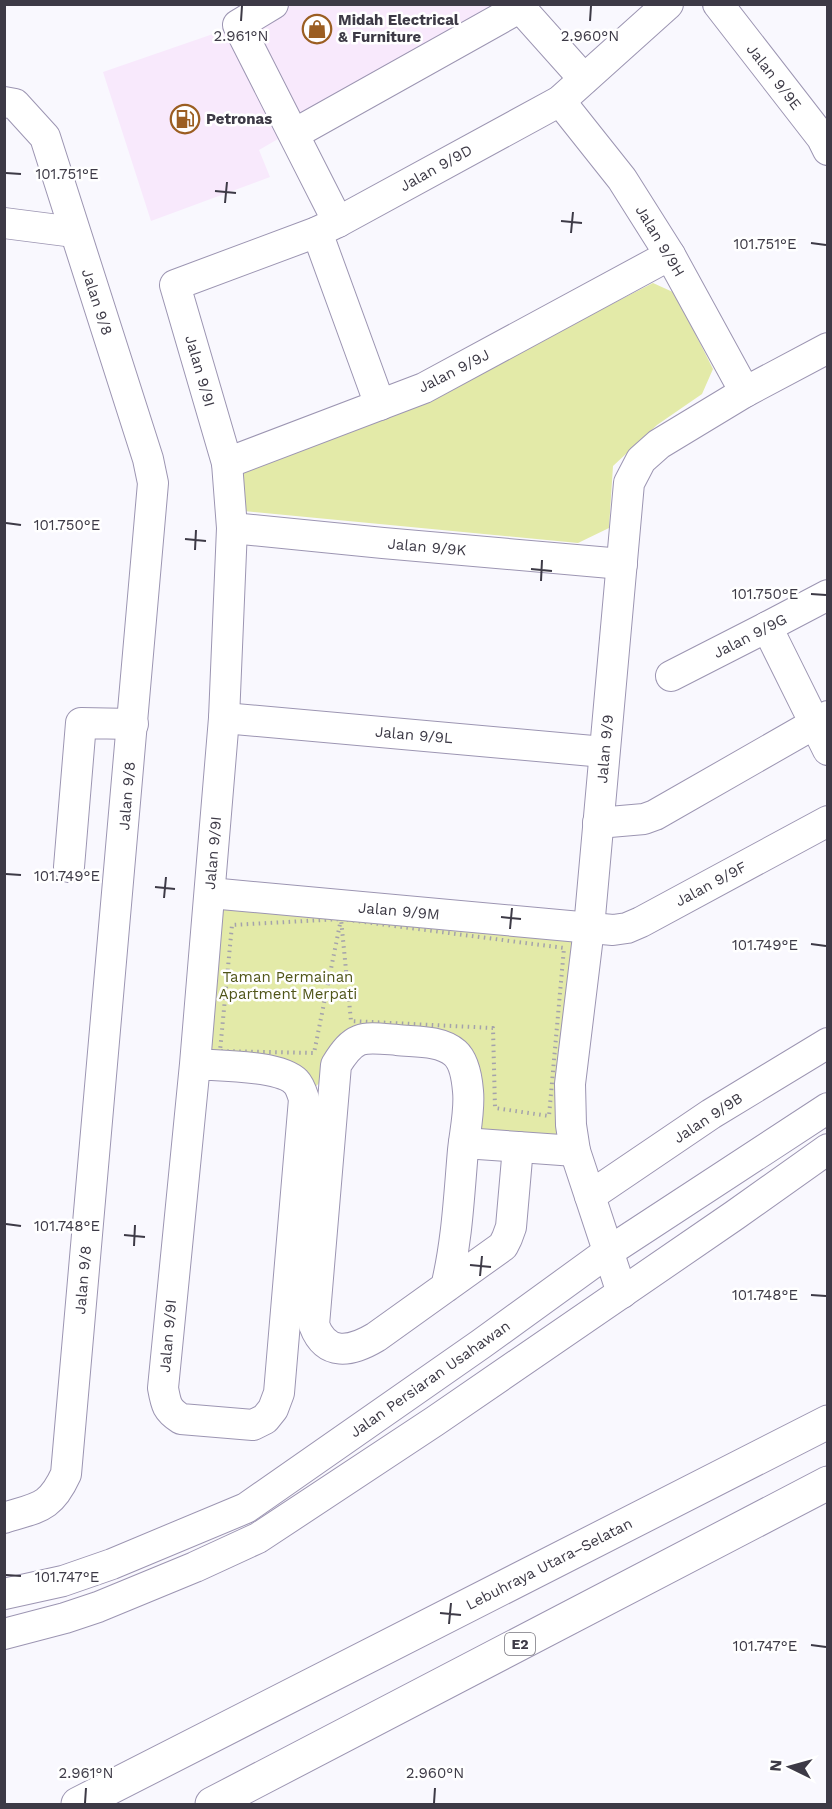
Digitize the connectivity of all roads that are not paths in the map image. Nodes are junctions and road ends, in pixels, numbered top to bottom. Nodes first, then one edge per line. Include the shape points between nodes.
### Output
1 (273, 4) edge
2 (668, 4) edge
3 (718, 4) edge
4 (520, 6) edge
5 (584, 79) junction
6 (560, 101) junction
7 (10, 103) edge
8 (294, 134) junction
9 (828, 150) edge
10 (4, 223) edge
11 (327, 227) junction
12 (74, 232) junction
13 (670, 255) junction
14 (175, 285) joint
15 (828, 348) edge
16 (745, 392) junction
17 (380, 405) junction
18 (226, 464) junction
19 (232, 528) junction
20 (622, 564) junction
21 (828, 595) edge
22 (767, 627) junction
23 (671, 676) dead end
24 (224, 718) junction
25 (821, 719) edge
26 (133, 724) junction
27 (828, 750) edge
28 (604, 752) junction
29 (828, 821) edge
30 (598, 823) junction
31 (69, 867) dead end
32 (210, 893) junction
33 (589, 928) junction
34 (828, 1043) edge
35 (195, 1064) junction
36 (828, 1108) edge
37 (464, 1143) junction
38 (518, 1147) junction
39 (828, 1149) edge
40 (575, 1151) junction
41 (590, 1196) junction
42 (608, 1252) junction
43 (446, 1287) junction
44 (622, 1293) junction
45 (828, 1422) edge
46 (828, 1483) edge
47 (4, 1518) edge
48 (4, 1594) edge
49 (4, 1634) edge
50 (78, 1804) edge
51 (212, 1804) edge

1 - 8 street via 238,25
2 - 5 street, Jalan 9/9D
3 - 9 street, Jalan 9/9E
4 - 5 street
4 - 8 street
5 - 6 street, Jalan 9/9D
6 - 11 street, Jalan 9/9D
6 - 13 street, Jalan 9/9H via 622,179
7 - 12 street, Jalan 9/8 via 45,137
8 - 11 street
10 - 12 street
11 - 14 street, Jalan 9/9D
11 - 17 street
12 - 26 street, Jalan 9/8 via 153,483
13 - 16 street, Jalan 9/9H
13 - 17 street, Jalan 9/9J via 423,388
14 - 18 street, Jalan 9/9I
15 - 16 street, Jalan 9/9
16 - 20 street, Jalan 9/9 via 659,444 641,460 629,483
17 - 18 street, Jalan 9/9J
18 - 19 street, Jalan 9/9I
19 - 20 street, Jalan 9/9K
19 - 24 street, Jalan 9/9I
20 - 28 street, Jalan 9/9
21 - 22 street, Jalan 9/9G
22 - 23 street, Jalan 9/9G
22 - 25 street
24 - 28 street, Jalan 9/9L
24 - 32 street, Jalan 9/9I
25 - 27 street
25 - 30 street via 655,815
26 - 31 street via 81,723
26 - 47 street, Jalan 9/8 via 66,1474 43,1506
28 - 30 street, Jalan 9/9
29 - 33 street, Jalan 9/9F via 641,922 613,930
30 - 33 street, Jalan 9/9
32 - 33 street, Jalan 9/9M
32 - 35 street, Jalan 9/9I
33 - 40 street, Jalan 9/9 via 570,1084
34 - 41 street, Jalan 9/9B via 711,1114
35 - 35 street, Jalan 9/9I via 285,1074 298,1083 304,1099 279,1393 265,1419 253,1425 181,1419 171,1413 166,1403 164,1388
36 - 42 street, Jalan Persiaran Usahawan
37 - 38 street
37 - 43 street
37 - 43 street via 469,1092 464,1069 455,1053 439,1044 374,1038 358,1040 345,1049 336,1065 314,1325 319,1337 328,1346 360,1346
38 - 40 street
38 - 43 street via 507,1238 502,1246
39 - 44 street
40 - 41 street, Jalan 9/9
41 - 42 street, Jalan 9/9
42 - 44 street, Jalan 9/9
42 - 48 street, Jalan Persiaran Usahawan via 246,1508 112,1564 63,1581
44 - 49 street via 258,1538 98,1607
45 - 50 highway, Lebuhraya Utara–Selatan
46 - 51 highway, E2

